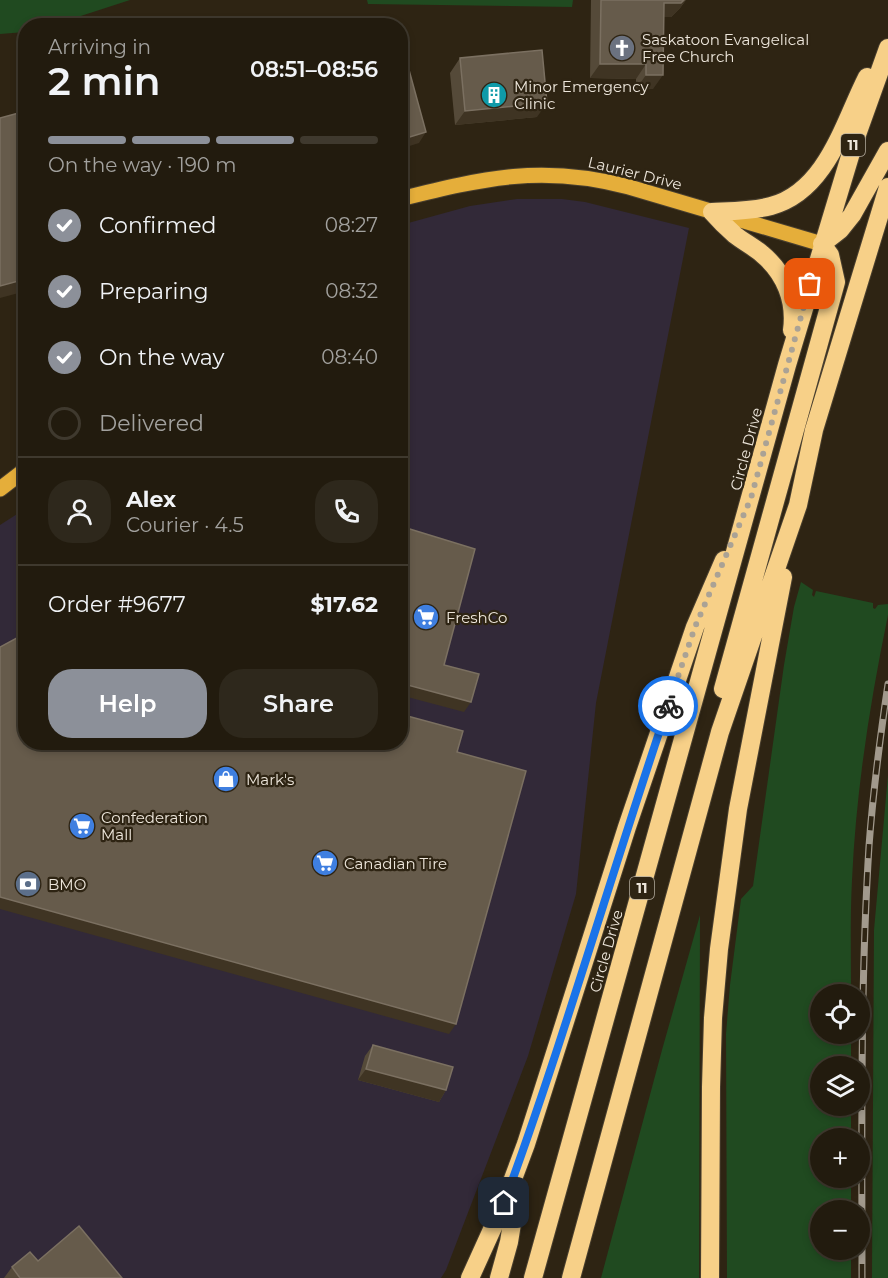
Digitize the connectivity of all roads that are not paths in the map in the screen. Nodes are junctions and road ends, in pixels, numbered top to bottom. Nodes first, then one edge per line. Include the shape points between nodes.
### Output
1 (888, 36) edge
2 (888, 48) edge
3 (888, 151) edge
4 (888, 187) edge
5 (408, 197) edge
6 (711, 212) junction
7 (822, 244) junction
8 (787, 365) junction
9 (18, 475) edge
10 (0, 489) edge
11 (751, 498) junction
12 (798, 505) junction
13 (720, 732) junction
14 (526, 1144) junction
15 (470, 1278) edge
16 (499, 1278) edge
17 (533, 1278) edge
18 (571, 1278) edge
19 (710, 1278) edge

1 - 6 highway via 830,154 805,188 771,206
2 - 7 highway, Circle Drive / 11
3 - 7 highway via 852,215
4 - 12 highway, 11 via 814,430
5 - 6 main road, Laurier Drive via 505,176 551,175 599,179
6 - 7 main road, Laurier Drive
6 - 8 highway via 775,266 785,281 792,324
7 - 8 highway, Circle Drive
7 - 13 highway via 830,255 836,282 722,694
8 - 11 highway, Circle Drive
9 - 10 main road
11 - 14 highway via 695,627
11 - 17 highway, Circle Drive / 11
12 - 13 highway, 11
12 - 19 highway via 738,809 718,949 712,1064
13 - 18 highway, 11
14 - 15 highway
14 - 16 highway

